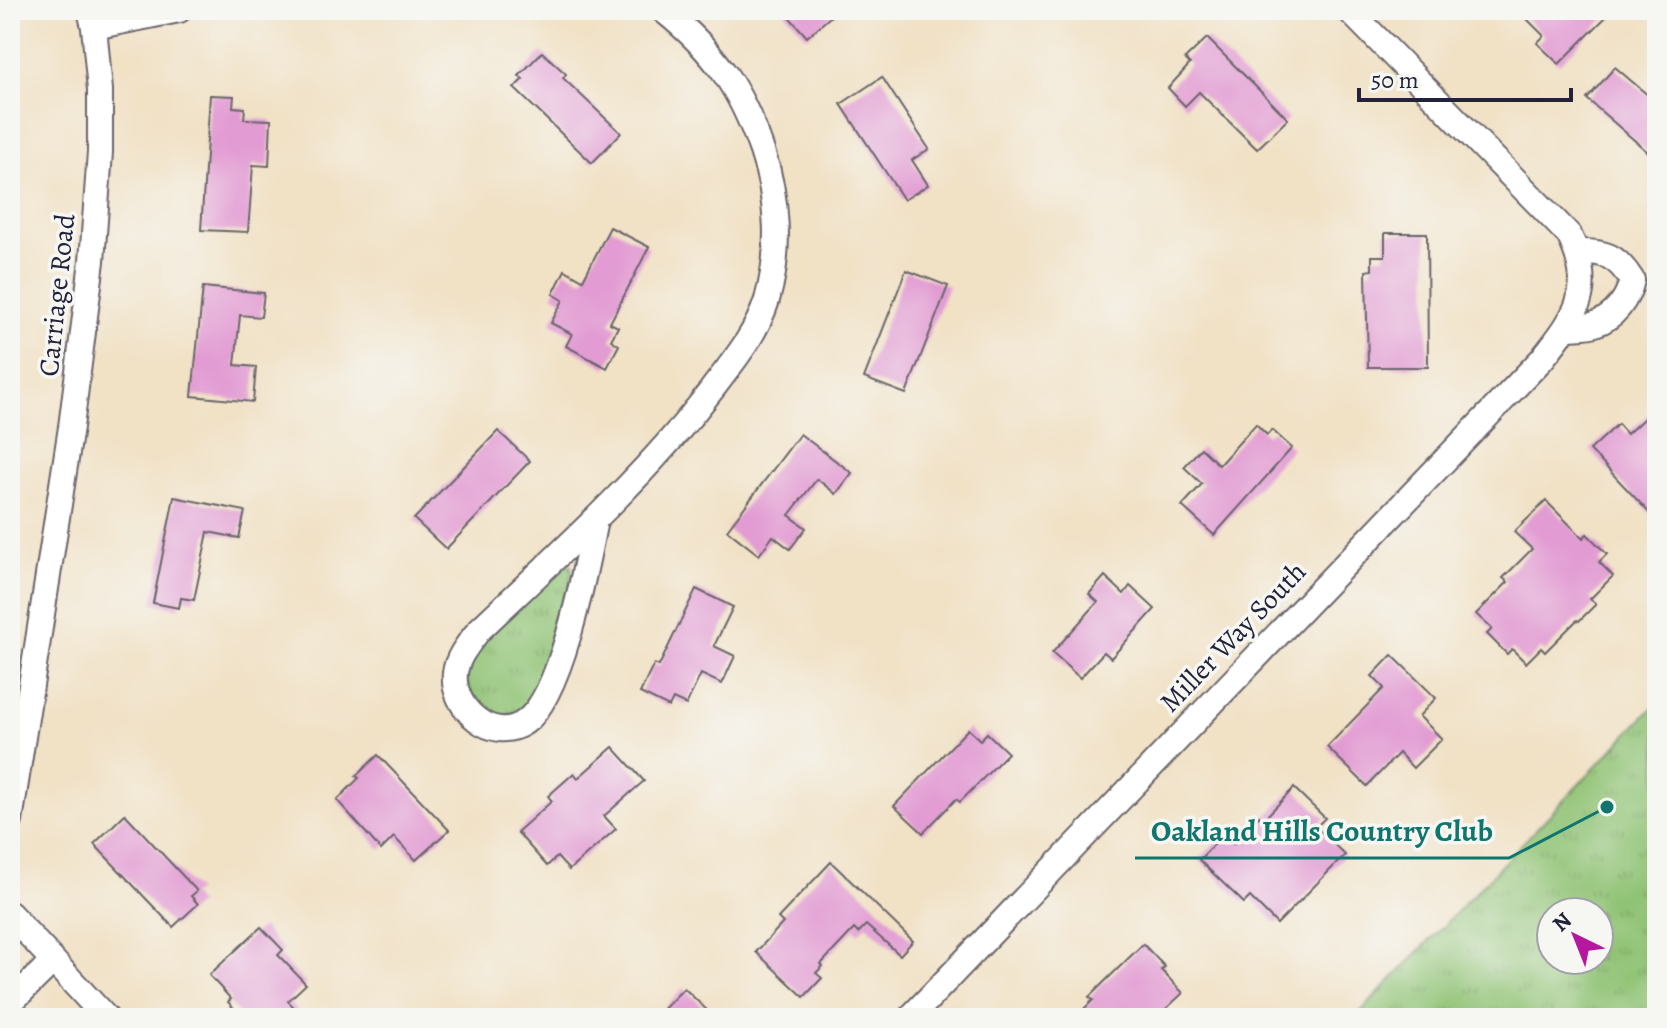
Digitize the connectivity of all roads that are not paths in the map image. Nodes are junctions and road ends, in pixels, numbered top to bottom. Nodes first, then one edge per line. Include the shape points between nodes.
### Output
1 (179, 10) edge
2 (663, 10) edge
3 (1349, 10) edge
4 (92, 18) edge
5 (1577, 252) junction
6 (1568, 327) junction
7 (595, 520) junction
8 (10, 821) edge
9 (10, 914) edge
10 (53, 961) junction
11 (10, 1003) edge
12 (106, 1018) edge
13 (910, 1018) edge

1 - 4 street
2 - 7 street via 707,49 742,98 773,190 772,271 754,331 730,367 663,451
3 - 5 street via 1569,235
4 - 8 street, Carriage Road via 100,152 83,340
5 - 6 street, Miller Way South via 1581,287
5 - 6 street via 1599,251 1611,257 1632,280 1619,308 1595,324
6 - 13 street, Miller Way South
7 - 7 street via 479,630 461,654 455,675 459,696 480,723 494,729 525,723 544,699 584,576
9 - 10 street
10 - 11 street
10 - 12 street

